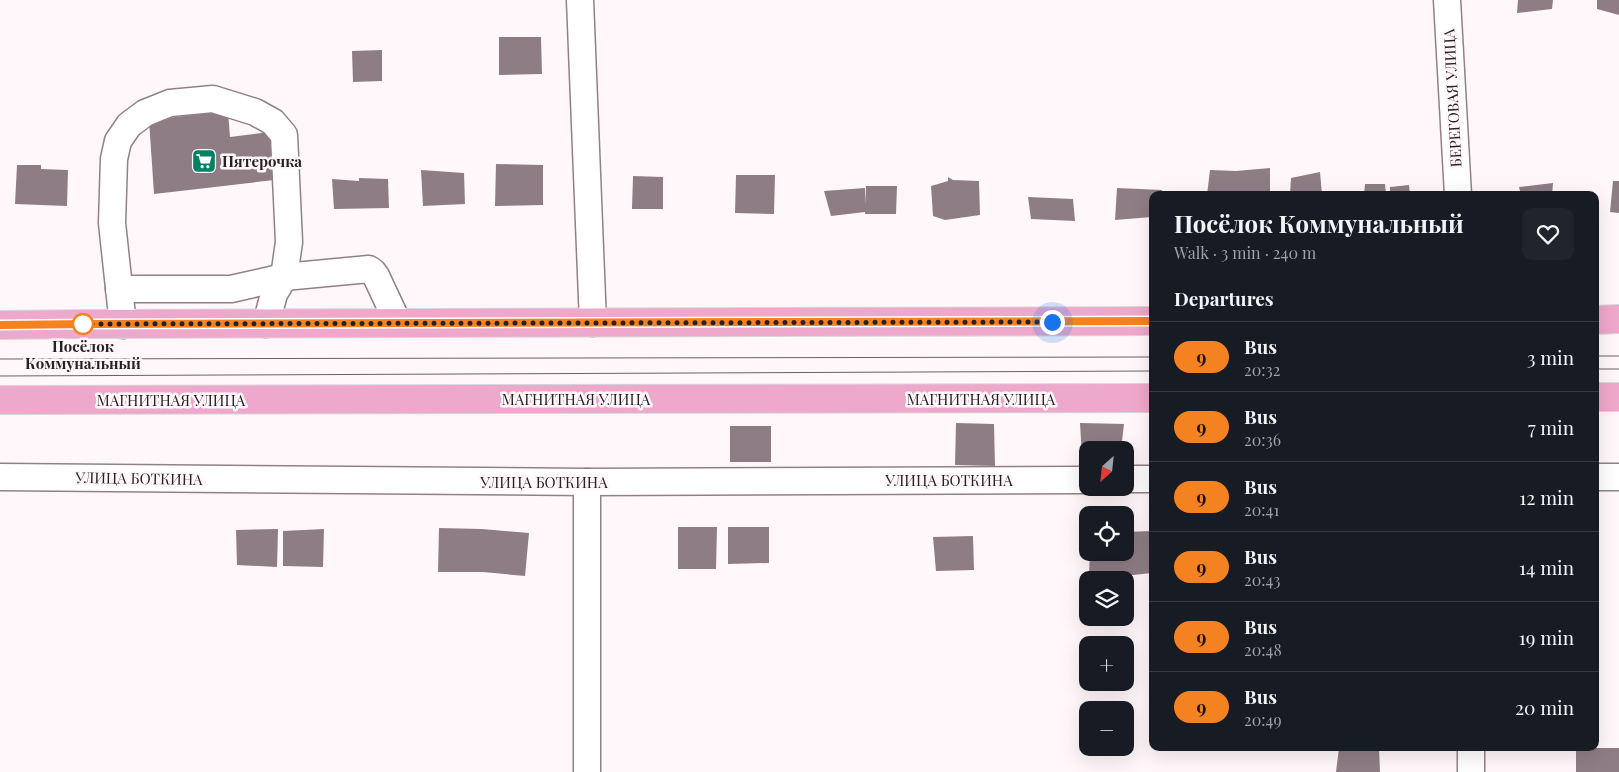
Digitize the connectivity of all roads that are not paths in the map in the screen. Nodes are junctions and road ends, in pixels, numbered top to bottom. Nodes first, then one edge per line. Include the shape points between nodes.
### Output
1 (580, 0) edge
2 (1447, 0) edge
3 (1458, 191) edge
4 (284, 277) junction
5 (119, 289) junction
6 (1599, 320) edge
7 (1619, 320) edge
8 (1149, 321) edge
9 (398, 323) junction
10 (593, 323) junction
11 (123, 324) junction
12 (266, 324) junction
13 (0, 325) edge
14 (1619, 397) edge
15 (1149, 398) edge
16 (1599, 398) edge
17 (0, 400) edge
18 (0, 476) edge
19 (1599, 477) edge
20 (1619, 477) edge
21 (1134, 479) edge
22 (1149, 479) edge
23 (1079, 480) edge
24 (587, 482) junction
25 (1471, 751) edge
26 (587, 772) edge
27 (1471, 772) edge

1 - 10 street
2 - 3 street, БЕРЕГОВАЯ УЛИЦА
4 - 5 street via 231,289
4 - 5 street via 289,242 284,135 273,122 255,112 213,99 170,103 145,113 128,125 118,141 114,159 112,223
4 - 9 street via 369,269 374,272
4 - 12 street via 274,294
5 - 11 street
6 - 7 main road
8 - 10 main road
9 - 10 main road
9 - 12 main road
11 - 12 main road
11 - 13 main road
14 - 16 main road
15 - 17 main road, МАГНИТНАЯ УЛИЦА
18 - 24 street, УЛИЦА БОТКИНА
19 - 20 street
21 - 22 street
23 - 24 street, УЛИЦА БОТКИНА
24 - 26 street
25 - 27 street

